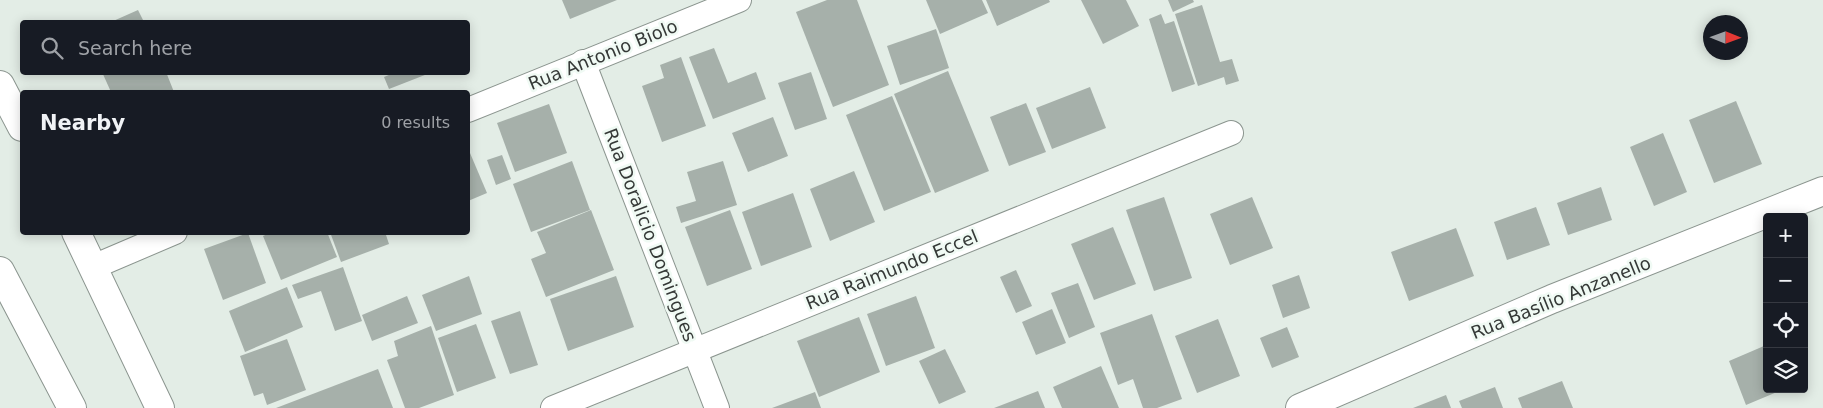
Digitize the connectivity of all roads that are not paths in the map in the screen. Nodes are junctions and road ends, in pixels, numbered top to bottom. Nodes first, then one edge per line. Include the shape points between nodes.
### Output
1 (739, 0) edge
2 (583, 62) junction
3 (0, 85) edge
4 (470, 109) edge
5 (20, 123) edge
6 (1231, 133) dead end
7 (1823, 191) edge
8 (77, 235) edge
9 (168, 235) edge
10 (93, 267) junction
11 (5, 280) edge
12 (695, 350) junction
13 (55, 408) edge
14 (72, 408) edge
15 (160, 408) edge
16 (554, 408) edge
17 (717, 408) edge
18 (1300, 408) edge

1 - 2 street, Rua Antonio Biolo
2 - 4 street, Rua Antonio Biolo
2 - 12 street, Rua Doralicio Domingues
3 - 5 main road
6 - 12 street, Rua Raimundo Eccel
7 - 18 main road, Rua Basílio Anzanello via 1552,299
8 - 10 main road
9 - 10 street
10 - 15 main road
11 - 13 main road
11 - 14 main road
12 - 16 street, Rua Raimundo Eccel
12 - 17 street, Rua Doralicio Domingues

